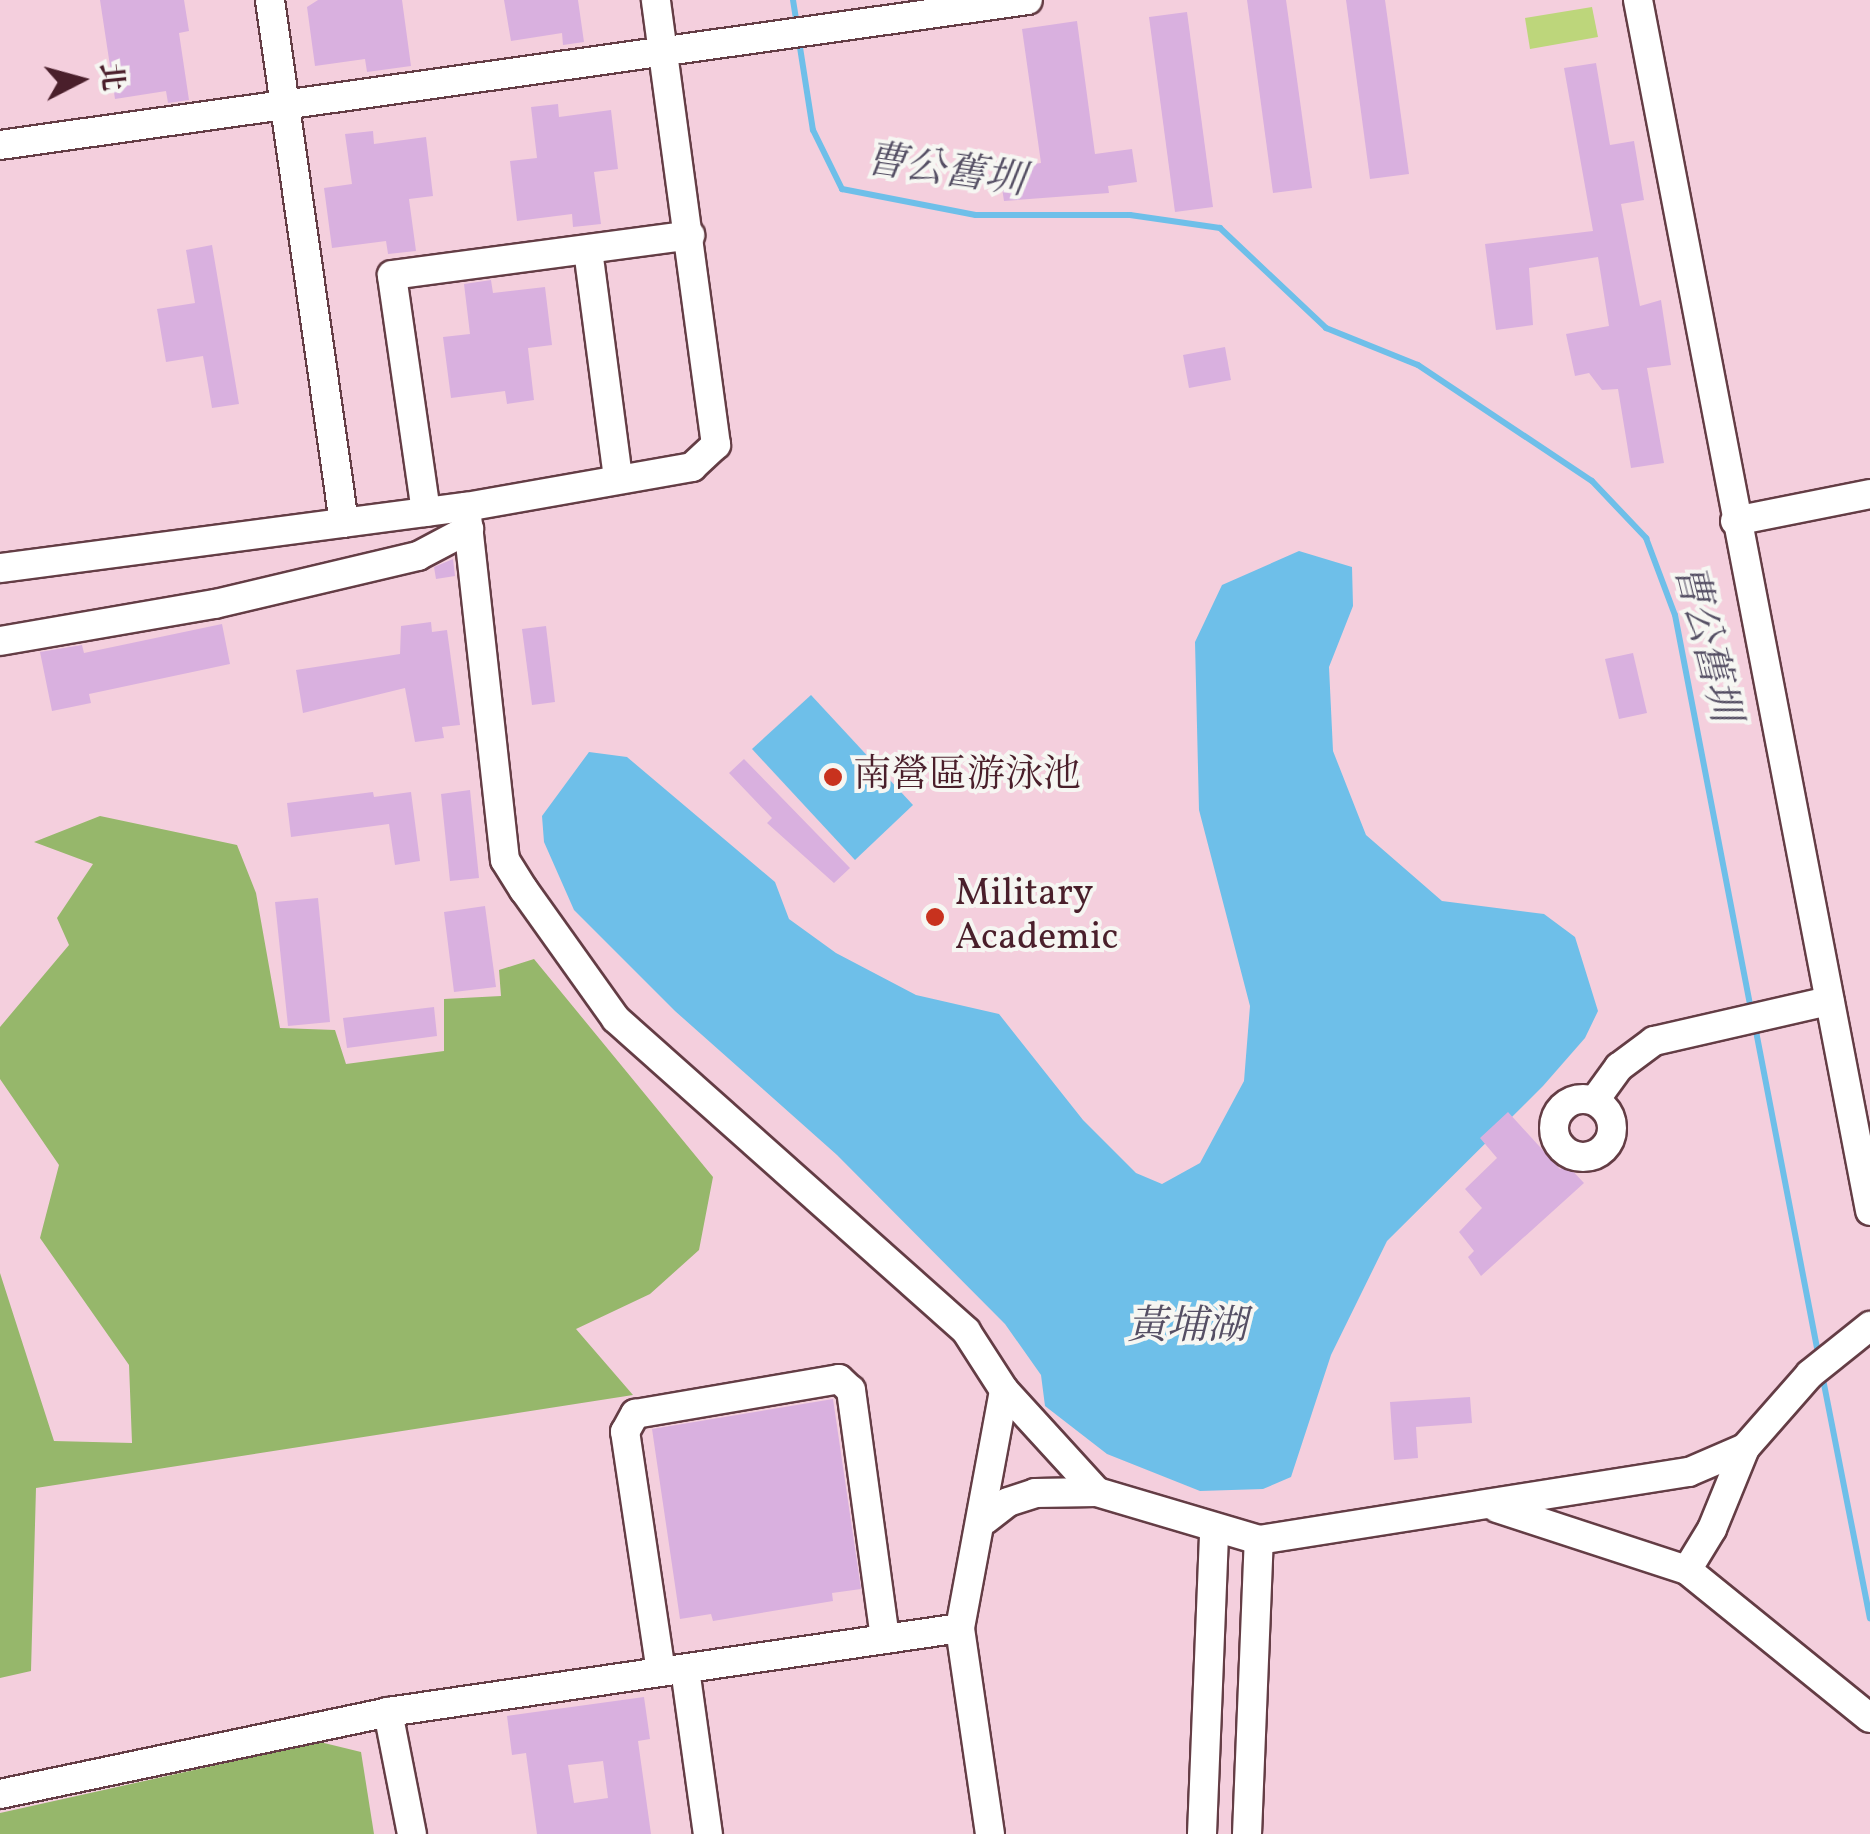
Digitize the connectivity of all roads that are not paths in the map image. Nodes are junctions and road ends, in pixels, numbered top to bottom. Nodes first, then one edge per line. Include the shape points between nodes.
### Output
1 (270, 0) edge
2 (656, 0) edge
3 (1028, 0) edge
4 (1638, 0) edge
5 (663, 52) junction
6 (286, 105) junction
7 (0, 146) edge
8 (690, 235) junction
9 (588, 250) junction
10 (618, 480) junction
11 (1870, 494) edge
12 (426, 512) junction
13 (468, 518) junction
14 (1735, 521) junction
15 (344, 523) junction
16 (0, 568) edge
17 (0, 640) edge
18 (1829, 1001) junction
19 (1595, 1100) dead end
20 (1870, 1211) edge
21 (1870, 1326) edge
22 (1004, 1390) junction
23 (1745, 1448) junction
24 (1097, 1492) junction
25 (1496, 1507) junction
26 (984, 1520) junction
27 (1214, 1529) junction
28 (1258, 1540) junction
29 (1687, 1570) junction
30 (960, 1628) junction
31 (885, 1639) junction
32 (673, 1671) junction
33 (388, 1712) junction
34 (1870, 1718) edge
35 (0, 1794) edge
36 (412, 1834) edge
37 (708, 1834) edge
38 (990, 1834) edge
39 (1202, 1834) edge
40 (1248, 1834) edge

1 - 6 street
2 - 5 street
3 - 5 street
4 - 14 street
5 - 6 street
5 - 8 street
6 - 7 street
6 - 15 street
8 - 9 street
8 - 10 street via 716,445 692,468
9 - 10 street
9 - 12 street via 392,275
10 - 13 street
11 - 14 street
12 - 13 street
12 - 15 street
13 - 17 street via 418,556 215,604
13 - 22 street via 505,860 616,1019 966,1331
14 - 18 street
15 - 16 street
18 - 19 street via 1654,1041 1620,1067
18 - 20 street
21 - 23 street via 1810,1374
22 - 24 street
22 - 26 street
23 - 25 street via 1690,1472
23 - 29 street
24 - 26 street via 1035,1493
24 - 27 street
25 - 28 street
25 - 29 street
26 - 30 street
27 - 28 street
27 - 39 street
28 - 40 street
29 - 34 street
30 - 31 street
30 - 38 street
31 - 32 street
31 - 32 street via 851,1390 839,1380 635,1414 625,1432
32 - 33 street
32 - 37 street
33 - 35 street
33 - 36 street

